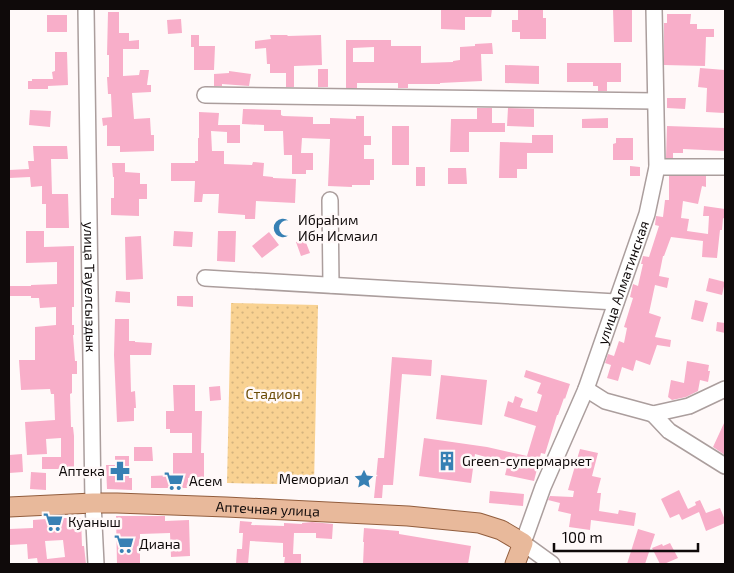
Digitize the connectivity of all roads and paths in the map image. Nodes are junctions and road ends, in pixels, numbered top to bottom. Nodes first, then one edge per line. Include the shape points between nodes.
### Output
1 (86, 9) edge
2 (654, 9) edge
3 (205, 95) dead end
4 (655, 101) junction
5 (657, 167) junction
6 (725, 167) edge
7 (330, 200) dead end
8 (205, 278) dead end
9 (331, 286) junction
10 (616, 302) junction
11 (586, 389) junction
12 (725, 389) edge
13 (653, 414) junction
14 (725, 466) edge
15 (93, 503) junction
16 (9, 507) edge
17 (523, 543) junction
18 (96, 564) edge
19 (515, 564) edge
20 (552, 564) edge

1 - 15 street, улица Тауелсыздык
2 - 4 street, улица Алматинская
3 - 4 street
4 - 5 street, улица Алматинская
5 - 6 street
5 - 10 street, улица Алматинская via 647,214
7 - 9 street
8 - 9 street
9 - 10 street
10 - 11 street, улица Алматинская
11 - 13 street via 605,401
11 - 17 street, улица Алматинская via 543,487
12 - 13 street via 689,406
13 - 14 street via 668,431
15 - 16 main road, Аптечная улица
15 - 17 main road, Аптечная улица via 408,516 479,524 501,530
15 - 18 street, улица Тауелсыздык
17 - 19 main road
17 - 20 street

